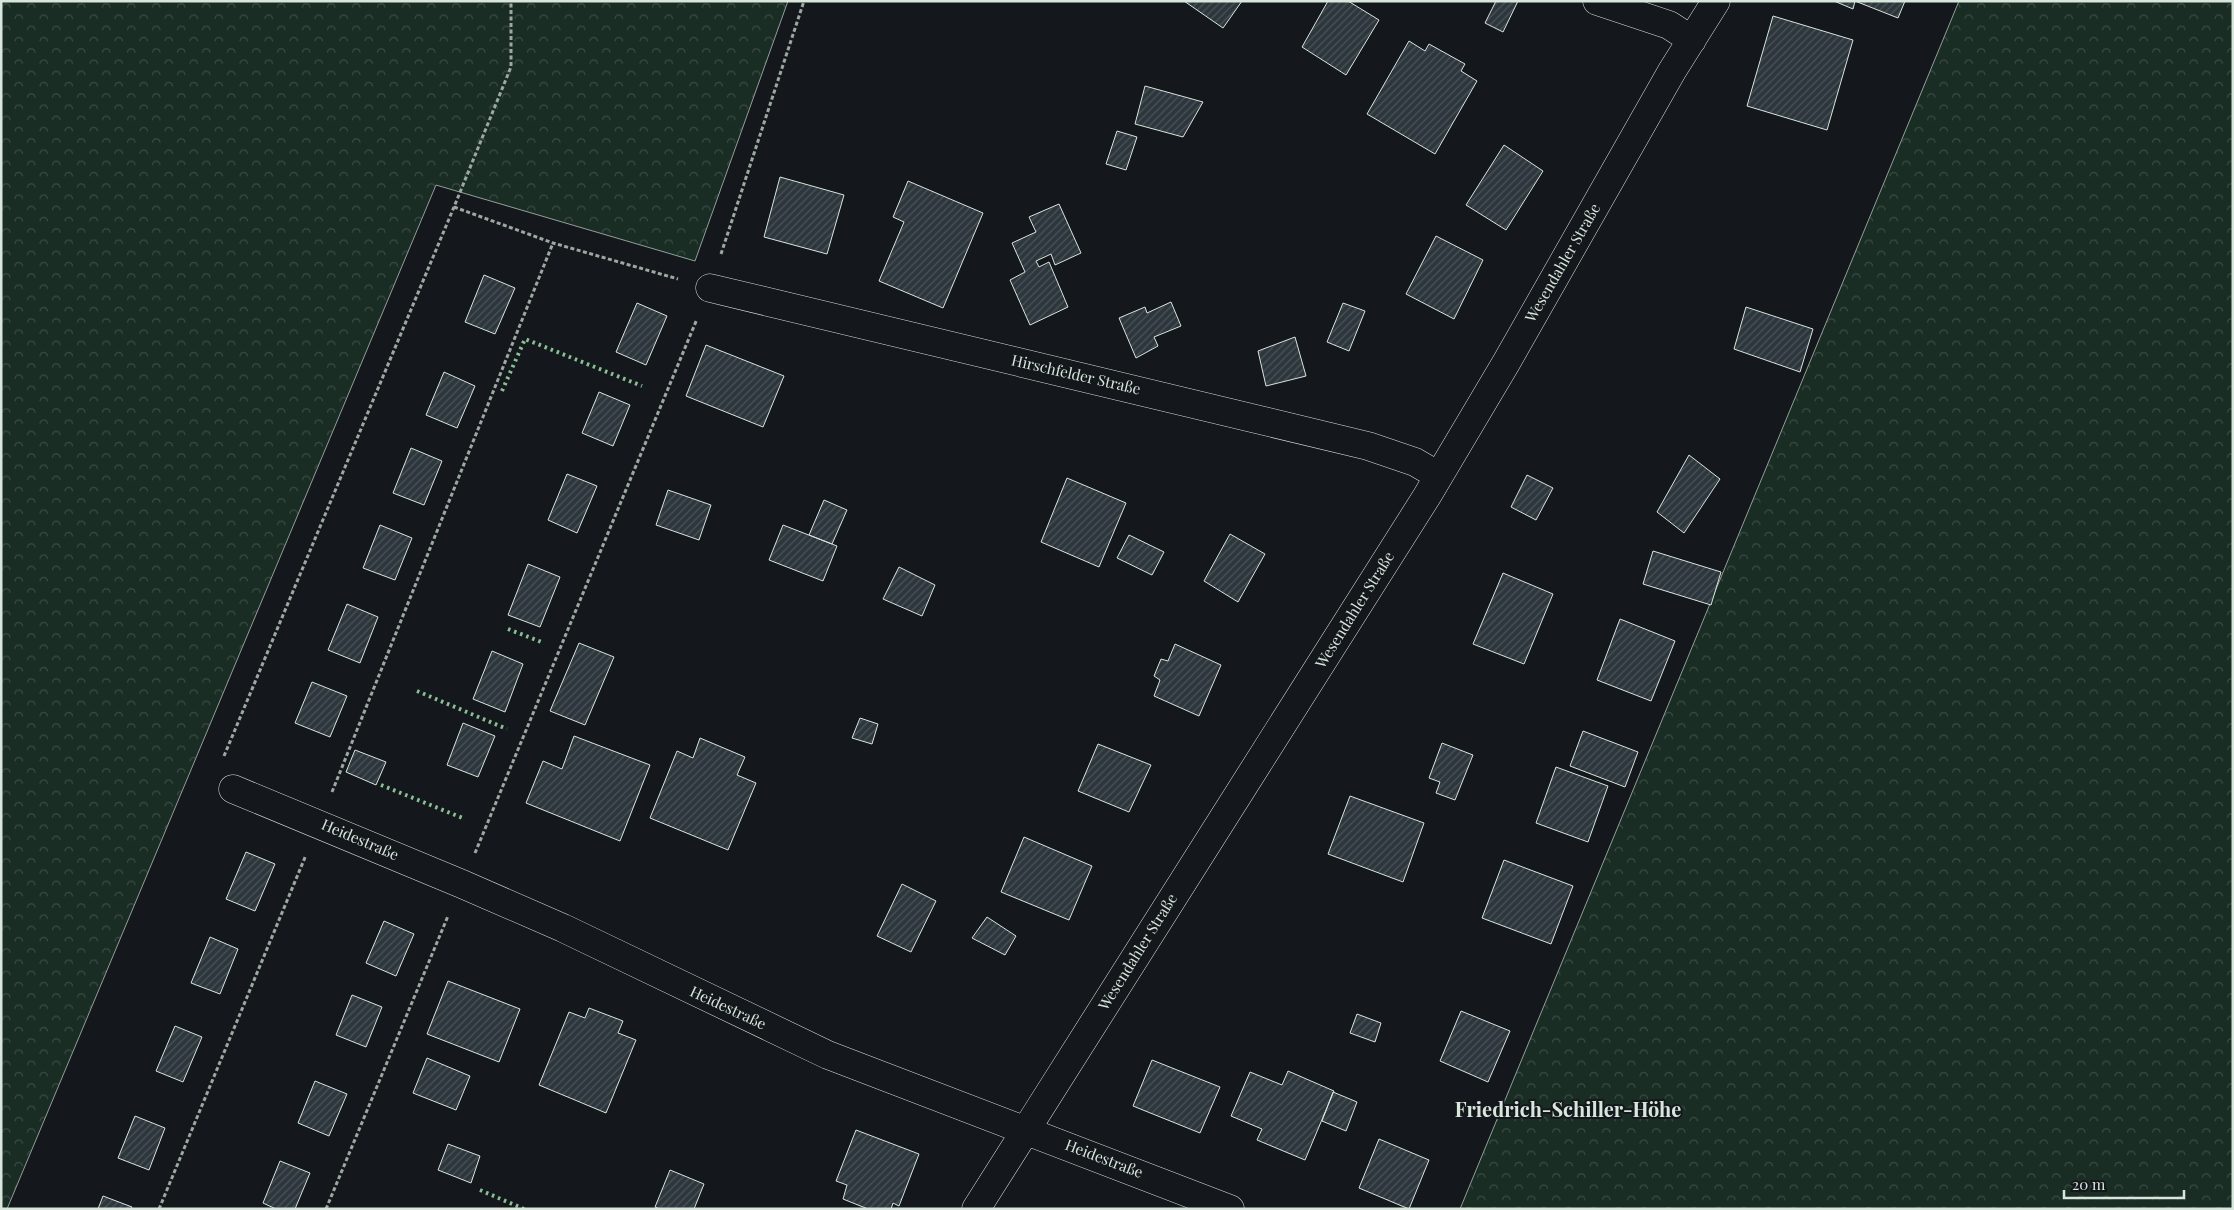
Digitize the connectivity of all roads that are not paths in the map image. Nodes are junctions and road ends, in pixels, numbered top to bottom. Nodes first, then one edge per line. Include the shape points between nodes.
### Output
1 (1597, 1) edge
2 (1716, 1) edge
3 (1692, 40) junction
4 (710, 288) road end
5 (1439, 476) junction
6 (234, 789) road end
7 (1026, 1130) junction
8 (976, 1209) edge
9 (1230, 1209) edge

1 - 3 street via 1669,25
2 - 3 street, Wesendahler Straße
3 - 5 street, Wesendahler Straße
4 - 5 street, Hirschfelder Straße via 1368,446 1415,462
5 - 7 street, Wesendahler Straße
6 - 7 street, Heidestraße via 563,928 828,1055
7 - 8 street, Wesendahler Straße
7 - 9 street, Heidestraße

